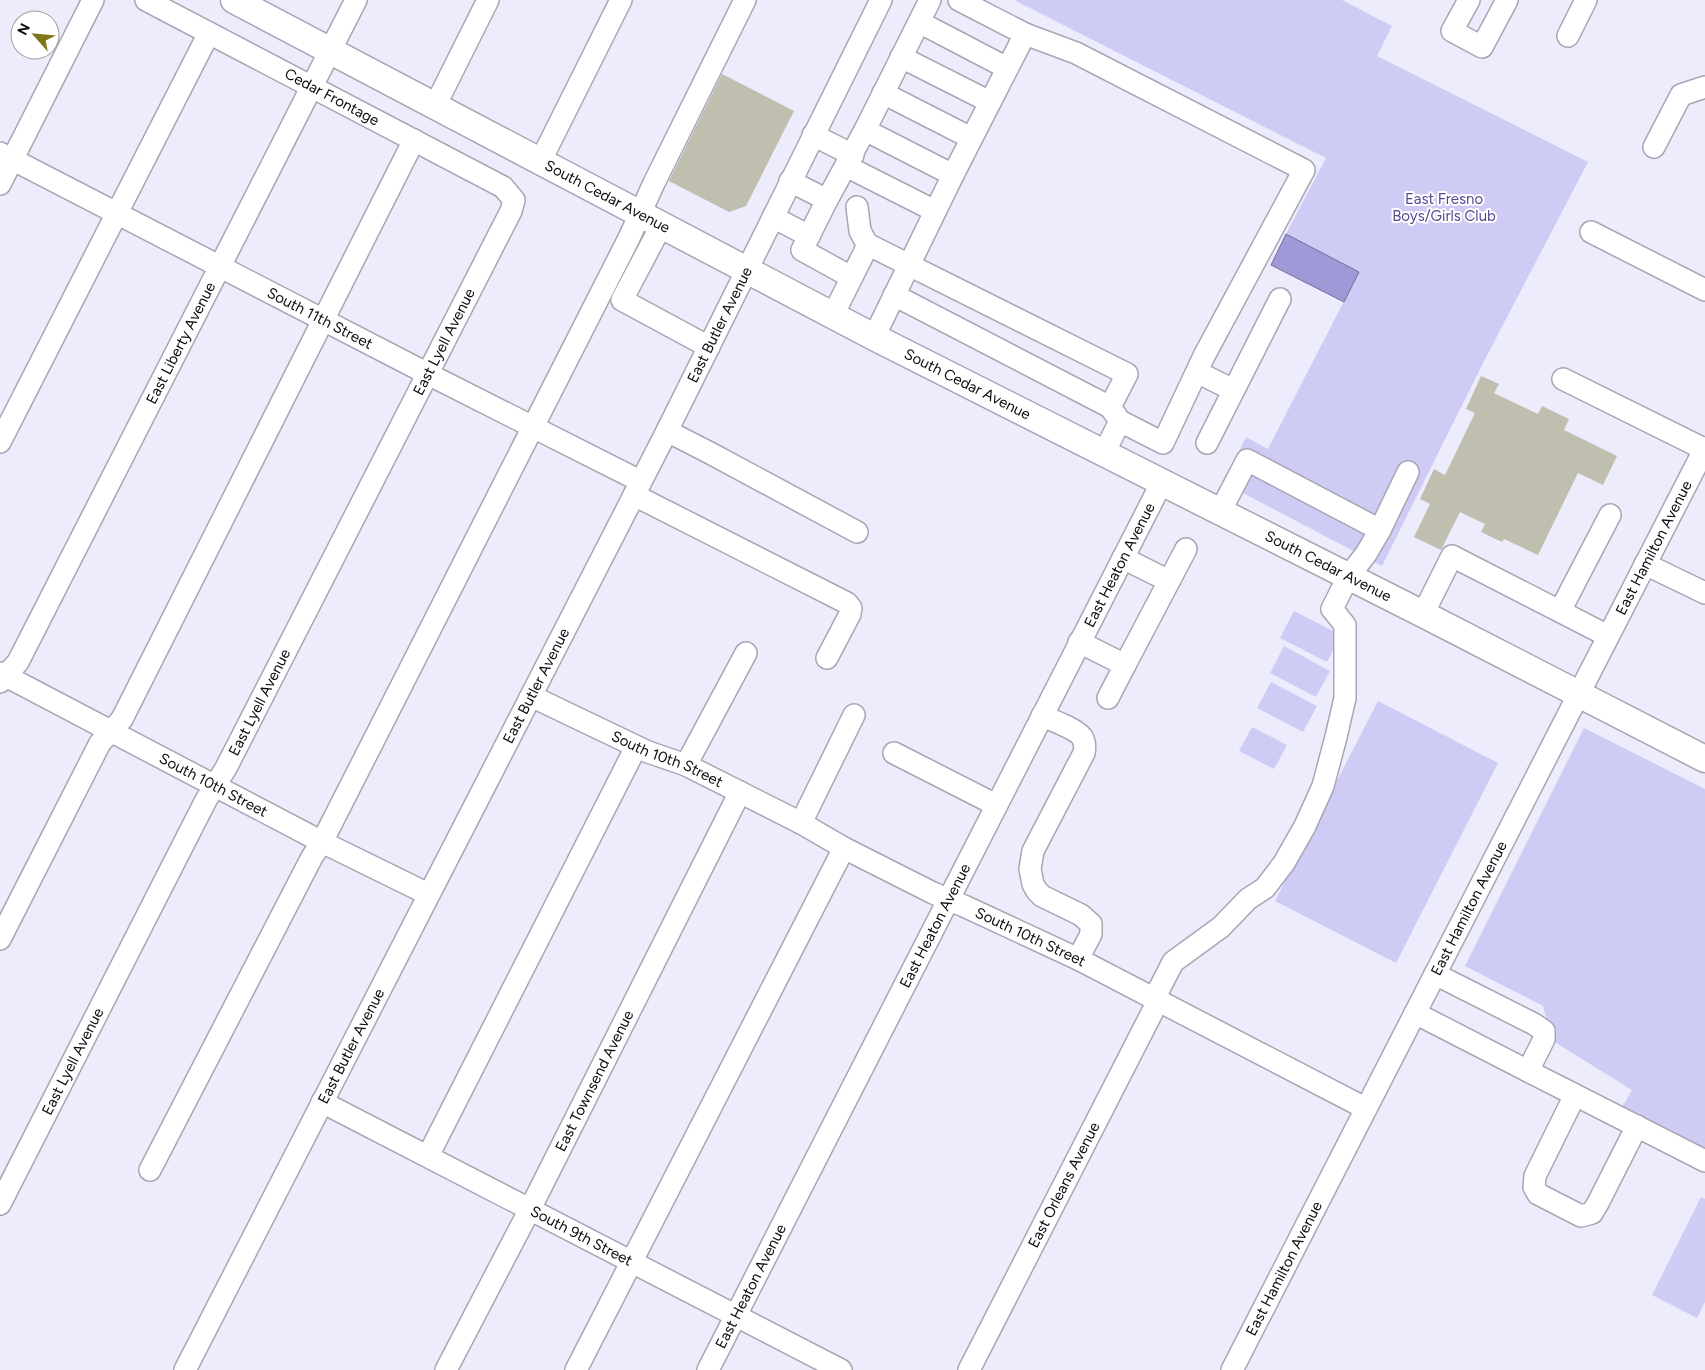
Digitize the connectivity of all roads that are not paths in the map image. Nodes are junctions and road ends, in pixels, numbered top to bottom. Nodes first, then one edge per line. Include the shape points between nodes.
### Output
1 (93, 0) edge
2 (146, 0) edge
3 (234, 0) edge
4 (356, 0) edge
5 (488, 0) edge
6 (621, 0) edge
7 (745, 0) edge
8 (881, 0) edge
9 (930, 0) edge
10 (959, 0) edge
11 (1469, 0) edge
12 (1507, 0) edge
13 (1586, 0) edge
14 (919, 22) junction
15 (209, 33) junction
16 (1025, 34) junction
17 (1568, 36) dead end
18 (331, 51) junction
19 (901, 58) junction
20 (1007, 68) junction
21 (1705, 86) edge
22 (312, 87) junction
23 (883, 93) junction
24 (990, 102) junction
25 (435, 106) junction
26 (865, 130) junction
27 (813, 135) junction
28 (972, 138) junction
29 (414, 140) junction
30 (1654, 147) dead end
31 (6, 156) edge
32 (849, 160) junction
33 (540, 162) junction
34 (953, 175) junction
35 (790, 181) junction
36 (0, 184) edge
37 (514, 200) joint
38 (827, 200) junction
39 (858, 208) dead end
40 (935, 211) junction
41 (117, 214) junction
42 (773, 217) junction
43 (650, 220) junction
44 (1591, 232) dead end
45 (809, 236) junction
46 (867, 244) junction
47 (909, 264) junction
48 (220, 267) junction
49 (747, 271) junction
50 (851, 277) junction
51 (1705, 290) edge
52 (894, 295) junction
53 (1280, 299) dead end
54 (833, 315) junction
55 (324, 320) junction
56 (874, 337) junction
57 (709, 347) junction
58 (1197, 372) junction
59 (428, 374) junction
60 (1563, 379) dead end
61 (1233, 390) junction
62 (1115, 414) junction
63 (533, 428) junction
64 (666, 431) junction
65 (0, 442) edge
66 (1207, 443) dead end
67 (1705, 448) edge
68 (1104, 453) junction
69 (1408, 472) dead end
70 (1162, 482) junction
71 (637, 488) junction
72 (1220, 512) junction
73 (1610, 515) dead end
74 (1380, 530) junction
75 (857, 532) dead end
76 (1186, 549) dead end
77 (1123, 558) junction
78 (1645, 564) junction
79 (1348, 577) junction
80 (1169, 581) junction
81 (1705, 593) edge
82 (1560, 611) junction
83 (1423, 614) junction
84 (1608, 636) junction
85 (1080, 642) junction
86 (746, 654) dead end
87 (827, 658) dead end
88 (1125, 665) junction
89 (2, 677) edge
90 (1578, 694) junction
91 (531, 696) junction
92 (1108, 698) dead end
93 (854, 715) dead end
94 (1042, 716) junction
95 (112, 731) junction
96 (636, 747) junction
97 (894, 753) dead end
98 (1705, 758) edge
99 (686, 765) junction
100 (215, 785) junction
101 (740, 792) junction
102 (996, 805) junction
103 (801, 823) junction
104 (322, 842) junction
105 (844, 848) junction
106 (428, 894) junction
107 (949, 900) junction
108 (0, 939) edge
109 (1078, 959) junction
110 (1434, 974) junction
111 (1156, 1000) junction
112 (1415, 1013) junction
113 (1528, 1071) junction
114 (1575, 1095) junction
115 (322, 1102) junction
116 (1365, 1108) junction
117 (1637, 1126) junction
118 (428, 1156) junction
119 (1705, 1160) edge
120 (150, 1170) dead end
121 (0, 1204) edge
122 (530, 1209) junction
123 (632, 1262) junction
124 (736, 1316) junction
125 (185, 1370) edge
126 (446, 1370) edge
127 (576, 1370) edge
128 (708, 1370) edge
129 (841, 1370) edge
130 (969, 1370) edge
131 (1232, 1370) edge

1 - 31 street
2 - 15 street, Cedar Frontage
3 - 18 main road, South Cedar Avenue
4 - 18 street, East Liberty Avenue
5 - 25 street
6 - 33 street
7 - 43 street via 654,183
8 - 27 street, East Butler Avenue
9 - 14 street
10 - 16 street
11 - 12 street via 1452,31 1482,47
13 - 17 street
14 - 19 street
14 - 20 street
15 - 22 street, Cedar Frontage
15 - 41 street
16 - 20 street
16 - 58 street via 1076,53 1304,170
18 - 22 street, East Liberty Avenue
18 - 25 main road, South Cedar Avenue
19 - 23 street
19 - 24 street
20 - 24 street
21 - 30 street via 1681,95
22 - 29 street, Cedar Frontage
22 - 48 street, East Liberty Avenue
23 - 26 street
23 - 28 street
24 - 28 street
25 - 33 main road, South Cedar Avenue
26 - 32 street
26 - 34 street
27 - 32 street
27 - 35 street, East Butler Avenue
28 - 34 street
29 - 37 street, Cedar Frontage via 503,187
29 - 55 street
31 - 36 street
31 - 41 street, South 11th Street
32 - 38 street
32 - 40 street
33 - 43 main road, South Cedar Avenue
34 - 40 street
35 - 38 street
35 - 42 street, East Butler Avenue
37 - 59 street, East Lyell Avenue
38 - 45 street
39 - 46 street via 860,231
40 - 47 street
41 - 48 street, South 11th Street
41 - 65 street
42 - 45 street
42 - 49 street, East Butler Avenue
43 - 49 main road, South Cedar Avenue
43 - 57 street via 622,300
43 - 63 street via 629,238
44 - 51 street
45 - 50 street via 802,250
46 - 47 street
46 - 50 street
47 - 52 street
47 - 62 street via 1127,374
48 - 55 street, South 11th Street
48 - 89 street, East Liberty Avenue via 18,662
49 - 54 main road, South Cedar Avenue
49 - 57 street, East Butler Avenue
50 - 54 street
52 - 56 street
52 - 62 street
53 - 61 street
54 - 56 main road, South Cedar Avenue
55 - 59 street, South 11th Street
55 - 95 street via 122,719
56 - 68 main road, South Cedar Avenue
57 - 64 street, East Butler Avenue
58 - 61 street
58 - 62 street via 1163,444
59 - 63 street, South 11th Street
59 - 100 street, East Lyell Avenue
60 - 67 street
61 - 66 street
62 - 68 street
63 - 71 street, South 11th Street
63 - 104 street
64 - 71 street, East Butler Avenue
64 - 75 street
67 - 78 street, East Hamilton Avenue
68 - 70 main road, South Cedar Avenue
69 - 74 street
70 - 72 main road, South Cedar Avenue
70 - 77 street, East Heaton Avenue
71 - 87 street, South 11th Street via 847,603 851,608 850,614
71 - 91 street, East Butler Avenue
72 - 74 street via 1247,460
72 - 79 main road, South Cedar Avenue
73 - 82 street
74 - 79 street
76 - 80 street
77 - 80 street
77 - 85 street, East Heaton Avenue
78 - 81 street
78 - 84 street, East Hamilton Avenue
79 - 83 main road, South Cedar Avenue
79 - 111 street, East Orleans Avenue via 1332,609 1345,625 1345,698 1323,786 1305,826 1265,888 1248,899 1221,927 1173,962
80 - 88 street
82 - 83 street via 1452,556
82 - 84 street
83 - 90 main road, South Cedar Avenue
84 - 90 street, East Hamilton Avenue
85 - 88 street
85 - 94 street, East Heaton Avenue
86 - 99 street
88 - 92 street
89 - 95 street, South 10th Street
90 - 98 main road, South Cedar Avenue
90 - 110 street, East Hamilton Avenue
91 - 96 street, South 10th Street
91 - 106 street, East Butler Avenue
93 - 103 street
94 - 102 street, East Heaton Avenue
94 - 109 street via 1078,733 1084,740 1084,753 1033,851 1030,869 1033,884 1042,896 1081,915 1090,924 1091,934
95 - 100 street, South 10th Street
95 - 108 street via 100,743
96 - 99 street, South 10th Street
96 - 118 street
97 - 102 street
99 - 101 street, South 10th Street
100 - 104 street, South 10th Street
100 - 121 street, East Lyell Avenue
101 - 103 street, South 10th Street
101 - 122 street, East Townsend Avenue
102 - 107 street, East Heaton Avenue
103 - 105 street, South 10th Street
104 - 106 street, South 10th Street
104 - 120 street
105 - 107 street, South 10th Street
105 - 123 street
106 - 115 street, East Butler Avenue
107 - 109 street, South 10th Street
107 - 124 street, East Heaton Avenue
109 - 111 street, South 10th Street
110 - 112 street, East Hamilton Avenue
110 - 113 street via 1544,1031 1544,1040
111 - 116 street, South 10th Street
111 - 130 street, East Orleans Avenue
112 - 113 street
112 - 116 street, East Hamilton Avenue
113 - 114 street
114 - 117 street
114 - 117 street via 1535,1176 1534,1187 1538,1194 1581,1216 1592,1213
115 - 118 street, South 9th Street
115 - 125 street, East Butler Avenue
116 - 131 street, East Hamilton Avenue
117 - 119 street
118 - 122 street, South 9th Street
122 - 123 street, South 9th Street
122 - 126 street, East Townsend Avenue
123 - 124 street, South 9th Street
123 - 127 street
124 - 128 street, East Heaton Avenue
124 - 129 street, South 9th Street

